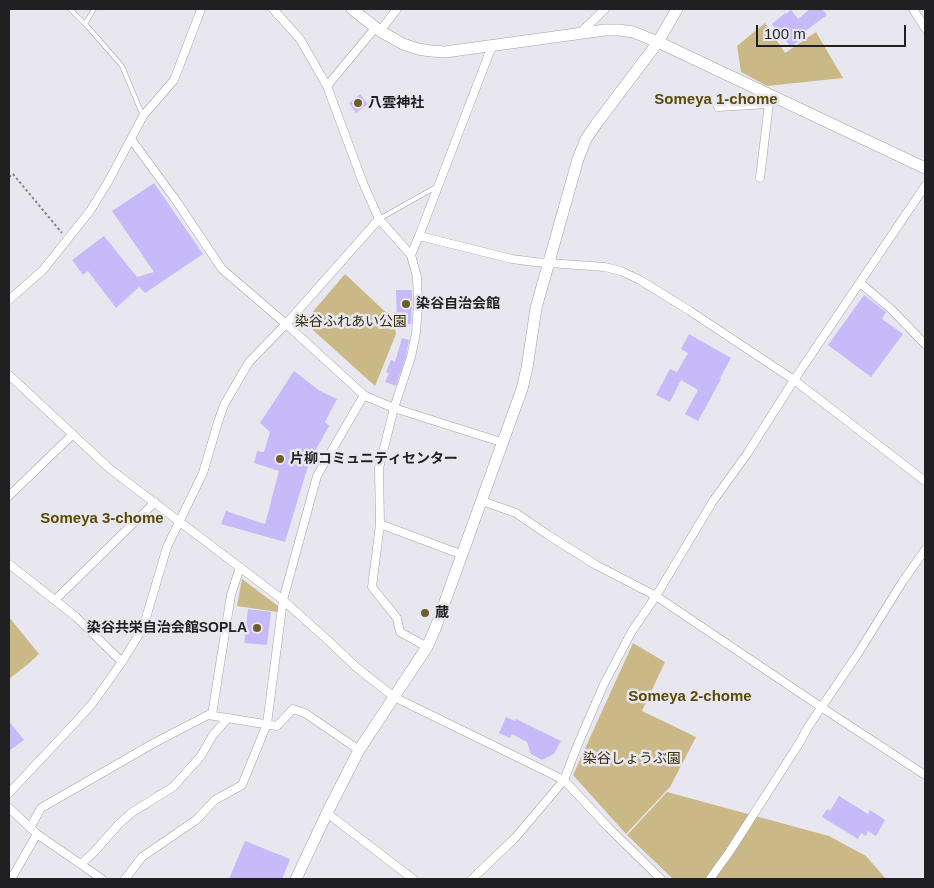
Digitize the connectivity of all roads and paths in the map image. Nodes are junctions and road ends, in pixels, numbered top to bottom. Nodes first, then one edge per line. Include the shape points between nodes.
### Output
1 (70, 9) edge
2 (94, 9) edge
3 (201, 9) edge
4 (273, 9) edge
5 (352, 9) edge
6 (397, 9) edge
7 (605, 9) edge
8 (677, 9) edge
9 (913, 9) edge
10 (85, 24) junction
11 (925, 28) edge
12 (378, 29) junction
13 (578, 34) junction
14 (658, 42) junction
15 (492, 46) junction
16 (328, 86) junction
17 (769, 99) junction
18 (718, 107) dead end
19 (143, 116) junction
20 (130, 139) junction
21 (925, 168) edge
22 (9, 177) edge
23 (760, 178) dead end
24 (439, 186) junction
25 (925, 186) edge
26 (379, 219) junction
27 (419, 236) junction
28 (67, 239) junction
29 (411, 255) junction
30 (549, 262) junction
31 (860, 283) junction
32 (9, 300) edge
33 (286, 324) junction
34 (925, 344) edge
35 (9, 375) edge
36 (794, 380) junction
37 (364, 395) junction
38 (394, 408) junction
39 (73, 434) junction
40 (504, 443) junction
41 (925, 481) edge
42 (9, 496) edge
43 (482, 501) junction
44 (155, 502) junction
45 (179, 520) junction
46 (380, 524) junction
47 (925, 550) edge
48 (463, 555) junction
49 (9, 564) edge
50 (240, 567) junction
51 (656, 596) junction
52 (55, 600) junction
53 (282, 600) junction
54 (427, 647) junction
55 (122, 662) junction
56 (394, 698) junction
57 (821, 708) junction
58 (212, 715) junction
59 (228, 718) junction
60 (267, 724) junction
61 (359, 750) junction
62 (925, 775) edge
63 (564, 780) junction
64 (9, 793) edge
65 (9, 808) edge
66 (327, 813) junction
67 (30, 828) junction
68 (37, 834) junction
69 (81, 864) junction
70 (11, 879) edge
71 (102, 879) edge
72 (125, 879) edge
73 (296, 879) edge
74 (413, 879) edge
75 (472, 879) edge
76 (661, 879) edge
77 (710, 879) edge

1 - 10 lane
2 - 10 lane
3 - 19 street via 174,80
4 - 16 street via 300,39
5 - 12 street
6 - 12 street
7 - 13 street
8 - 14 street
9 - 11 street
10 - 19 lane via 122,66
12 - 15 street via 403,44 431,51
12 - 16 street
13 - 14 street via 619,30 642,34
13 - 15 street
14 - 17 street
14 - 30 street via 586,140
15 - 24 street
16 - 26 street
17 - 18 street
17 - 21 street
17 - 23 street
19 - 20 street
20 - 28 street via 90,211
20 - 33 street via 222,269
22 - 28 path via 13,174
24 - 26 lane
24 - 27 street
25 - 31 street
26 - 29 street
26 - 33 street
27 - 29 street
27 - 30 street via 512,259
28 - 32 street via 44,270
29 - 38 street via 418,305 416,333
30 - 36 street via 605,267 640,280
30 - 40 street via 536,308 522,389
31 - 34 street
31 - 36 street
33 - 37 street
33 - 45 street via 249,362 224,405 203,473
35 - 39 street
36 - 41 street
36 - 51 street via 713,501
37 - 38 street
37 - 53 street via 317,476
38 - 40 street
38 - 46 street via 379,468
39 - 42 street
39 - 44 street via 110,469
40 - 43 street
43 - 48 street
43 - 51 street via 516,513 596,565
44 - 45 street
44 - 52 street
45 - 50 street
45 - 55 street via 167,546 143,628
46 - 48 street
46 - 54 street via 372,587 398,618 400,632
47 - 57 street
48 - 54 street
49 - 52 street
50 - 53 street
50 - 58 street via 231,595
51 - 57 street
51 - 63 street via 612,669
52 - 55 street via 76,616
53 - 56 street
53 - 60 street
54 - 56 street
55 - 64 street via 92,704
56 - 61 street
56 - 63 street
57 - 62 street
57 - 77 street
58 - 59 street
58 - 67 street via 40,808
59 - 60 street
59 - 69 street via 201,756 173,787 132,813
60 - 61 street via 277,726 293,709 305,712
60 - 72 street via 242,784 215,800 196,820 142,857
61 - 66 street
63 - 75 street via 514,838
63 - 76 street
65 - 67 street
66 - 73 street
66 - 74 street
67 - 68 street
68 - 69 street
68 - 70 street
69 - 71 street

